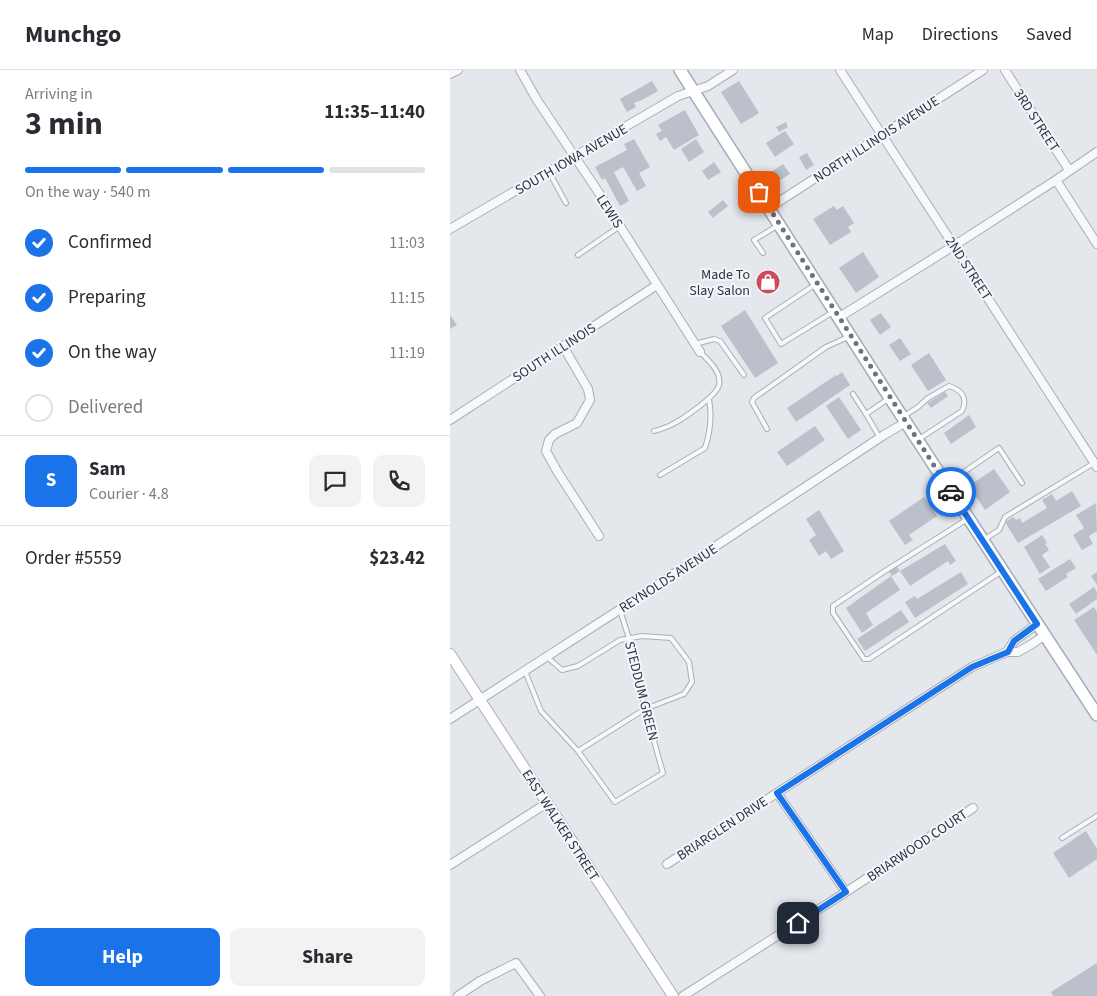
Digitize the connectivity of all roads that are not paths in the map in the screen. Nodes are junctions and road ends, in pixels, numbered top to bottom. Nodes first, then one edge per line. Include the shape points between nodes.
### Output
1 (458, 70) edge
2 (520, 70) edge
3 (680, 70) edge
4 (733, 70) edge
5 (840, 70) edge
6 (983, 70) edge
7 (1004, 70) edge
8 (450, 74) edge
9 (693, 91) junction
10 (882, 135) junction
11 (1097, 152) edge
12 (575, 157) junction
13 (1069, 170) junction
14 (549, 172) junction
15 (1056, 180) junction
16 (566, 203) dead end
17 (769, 208) junction
18 (779, 224) junction
19 (620, 226) junction
20 (450, 230) edge
21 (1097, 244) edge
22 (955, 245) junction
23 (763, 253) dead end
24 (578, 255) dead end
25 (816, 283) junction
26 (657, 285) junction
27 (837, 314) junction
28 (850, 336) junction
29 (695, 344) junction
30 (563, 346) junction
31 (700, 352) joint
32 (744, 375) dead end
33 (854, 394) dead end
34 (890, 398) junction
35 (709, 399) junction
36 (866, 414) junction
37 (450, 420) edge
38 (904, 420) junction
39 (767, 429) dead end
40 (654, 431) dead end
41 (882, 437) junction
42 (917, 440) junction
43 (1096, 465) edge
44 (660, 475) dead end
45 (1022, 483) dead end
46 (946, 484) junction
47 (968, 519) junction
48 (599, 536) dead end
49 (983, 541) junction
50 (1003, 571) junction
51 (619, 610) junction
52 (1037, 624) junction
53 (1045, 635) junction
54 (629, 638) junction
55 (1008, 652) junction
56 (450, 654) edge
57 (547, 657) junction
58 (525, 671) junction
59 (480, 700) junction
60 (645, 709) junction
61 (1097, 715) edge
62 (450, 719) edge
63 (578, 751) junction
64 (777, 793) junction
65 (547, 803) junction
66 (973, 808) dead end
67 (1097, 816) edge
68 (1062, 838) dead end
69 (667, 864) dead end
70 (450, 865) edge
71 (846, 892) junction
72 (458, 996) edge
73 (540, 996) edge
74 (673, 996) edge
75 (684, 996) edge

1 - 8 street
2 - 12 street, LEWIS
3 - 9 main road
4 - 9 street, SOUTH IOWA AVENUE via 708,86
5 - 10 street, 2ND STREET
6 - 10 street, NORTH ILLINOIS AVENUE
7 - 13 street, 3RD STREET
9 - 12 street, SOUTH IOWA AVENUE via 678,96
9 - 17 main road
10 - 17 street, NORTH ILLINOIS AVENUE
10 - 22 street, 2ND STREET
11 - 13 street
12 - 14 street, SOUTH IOWA AVENUE
12 - 19 street, LEWIS
13 - 15 street
14 - 16 lane
14 - 20 street, SOUTH IOWA AVENUE
15 - 21 street
15 - 22 street
17 - 18 main road
18 - 23 lane via 754,240
18 - 25 main road
19 - 24 lane
19 - 26 street, LEWIS
22 - 27 street
22 - 43 street, 2ND STREET
25 - 27 main road
25 - 27 lane via 765,318 781,344
26 - 29 street, LEWIS
26 - 30 street, SOUTH ILLINOIS
27 - 28 main road
28 - 34 main road
28 - 39 lane via 826,348 754,398 752,402
29 - 31 street, LEWIS
29 - 32 lane via 714,339 720,341
30 - 37 street, SOUTH ILLINOIS
30 - 48 street via 588,389 590,400 577,423 555,434 546,451
31 - 35 lane via 718,376 719,386
33 - 36 lane
34 - 36 lane
34 - 38 main road
35 - 40 lane via 669,426
35 - 44 lane via 710,420 705,448
36 - 41 lane
38 - 41 street, REYNOLDS AVENUE
38 - 42 main road
38 - 42 lane via 928,398 949,386 960,391 965,400 962,411
41 - 51 street, REYNOLDS AVENUE
42 - 46 main road
43 - 49 lane via 1005,517 999,530
45 - 46 lane via 999,448
46 - 47 main road
47 - 49 main road
47 - 50 lane via 833,606 832,613 864,659 869,660
49 - 50 main road
50 - 52 main road
51 - 54 lane, STEDDUM GREEN
51 - 57 street, REYNOLDS AVENUE
52 - 53 main road
52 - 55 street, BRIARGLEN DRIVE via 1014,641
53 - 55 street, BRIARGLEN DRIVE via 1018,652
53 - 61 main road
54 - 57 lane via 620,640 578,666 562,670
54 - 60 lane, STEDDUM GREEN
54 - 60 lane via 671,638 689,662 692,682 684,694
55 - 64 street, BRIARGLEN DRIVE via 972,667
56 - 59 street, EAST WALKER STREET
57 - 58 street, REYNOLDS AVENUE
58 - 59 street, REYNOLDS AVENUE
58 - 63 lane via 541,710
59 - 62 street, REYNOLDS AVENUE
59 - 65 street, EAST WALKER STREET
60 - 63 lane
60 - 63 lane, STEDDUM GREEN via 663,773 615,802
64 - 69 street, BRIARGLEN DRIVE
64 - 71 street
65 - 70 street
65 - 74 street, EAST WALKER STREET
66 - 71 street, BRIARWOOD COURT
67 - 68 lane
71 - 75 street, BRIARWOOD COURT
72 - 73 street via 516,963

